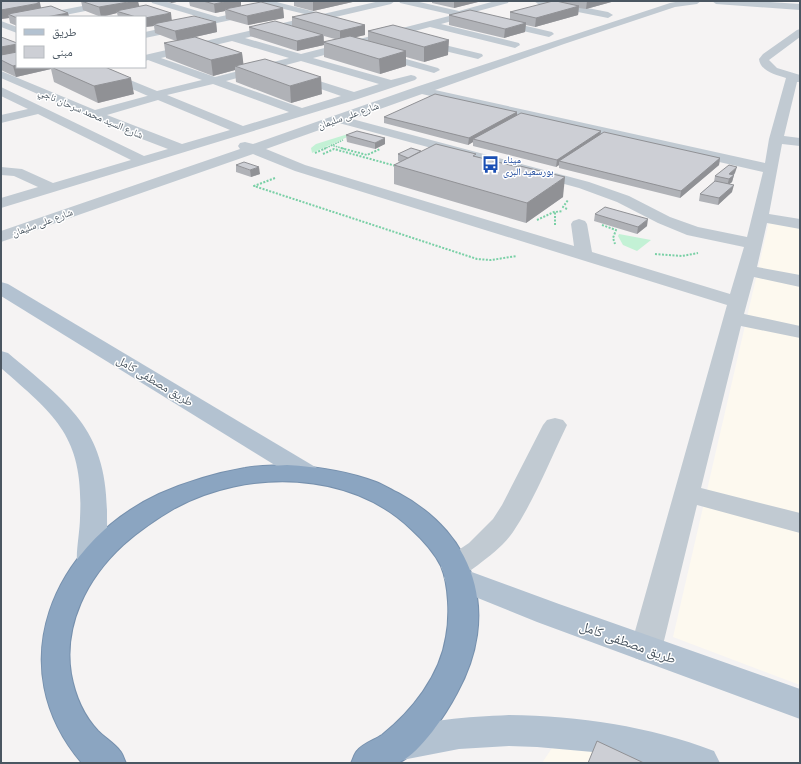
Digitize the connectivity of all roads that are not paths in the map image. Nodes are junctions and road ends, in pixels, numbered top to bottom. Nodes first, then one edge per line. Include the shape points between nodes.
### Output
1 (120, 1) edge
2 (155, 1) edge
3 (262, 1) edge
4 (305, 1) edge
5 (391, 1) edge
6 (403, 1) edge
7 (427, 1) edge
8 (504, 1) edge
9 (538, 1) edge
10 (573, 1) edge
11 (697, 1) edge
12 (716, 1) edge
13 (54, 3) dead end
14 (639, 3) dead end
15 (195, 4) dead end
16 (416, 4) junction
17 (758, 4) junction
18 (559, 5) junction
19 (282, 6) junction
20 (800, 7) edge
21 (176, 8) junction
22 (74, 10) junction
23 (800, 11) edge
24 (155, 12) edge
25 (536, 12) edge
26 (460, 14) junction
27 (608, 15) junction
28 (46, 16) edge
29 (91, 16) edge
30 (324, 16) junction
31 (475, 17) edge
32 (513, 18) edge
33 (217, 20) junction
34 (16, 21) edge
35 (347, 22) edge
36 (1, 24) edge
37 (430, 24) junction
38 (279, 27) junction
39 (369, 28) dead end
40 (16, 30) edge
41 (257, 32) junction
42 (800, 32) edge
43 (302, 33) edge
44 (392, 34) junction
45 (146, 35) edge
46 (146, 35) edge
47 (544, 35) junction
48 (233, 38) junction
49 (324, 40) edge
50 (560, 42) junction
51 (515, 45) junction
52 (347, 46) junction
53 (191, 47) junction
54 (217, 52) edge
55 (369, 52) edge
56 (384, 56) edge
57 (478, 56) junction
58 (147, 57) edge
59 (302, 58) junction
60 (245, 61) dead end
61 (3, 68) edge
62 (100, 68) edge
63 (266, 68) junction
64 (434, 70) junction
65 (795, 72) edge
66 (46, 80) dead end
67 (215, 80) junction
68 (391, 84) junction
69 (25, 85) junction
70 (420, 90) junction
71 (2, 93) edge
72 (158, 96) junction
73 (354, 96) junction
74 (448, 96) junction
75 (473, 102) junction
76 (429, 105) edge
77 (496, 107) junction
78 (38, 110) junction
79 (454, 111) edge
80 (302, 112) junction
81 (522, 113) junction
82 (94, 114) junction
83 (478, 117) edge
84 (543, 118) junction
85 (1, 119) edge
86 (338, 119) junction
87 (396, 120) edge
88 (504, 123) edge
89 (569, 123) junction
90 (422, 127) edge
91 (525, 128) edge
92 (377, 129) junction
93 (594, 129) junction
94 (242, 130) junction
95 (555, 132) edge
96 (139, 133) junction
97 (447, 133) edge
98 (614, 134) junction
99 (221, 136) junction
100 (402, 136) junction
101 (581, 138) edge
102 (635, 138) junction
103 (776, 139) junction
104 (474, 140) edge
105 (800, 142) edge
106 (109, 143) junction
107 (429, 143) junction
108 (602, 143) edge
109 (495, 145) edge
110 (623, 147) edge
111 (252, 148) junction
112 (182, 149) junction
113 (454, 150) junction
114 (476, 156) junction
115 (143, 161) junction
116 (771, 168) junction
117 (1, 171) edge
118 (621, 184) edge
119 (52, 188) junction
120 (609, 194) junction
121 (1, 203) edge
122 (760, 217) junction
123 (579, 224) dead end
124 (800, 224) edge
125 (1, 237) edge
126 (754, 244) junction
127 (584, 255) junction
128 (746, 270) junction
129 (800, 282) edge
130 (1, 288) edge
131 (735, 310) junction
132 (800, 332) edge
133 (1, 357) edge
134 (555, 425) dead end
135 (308, 474) junction
136 (687, 493) junction
137 (800, 523) edge
138 (91, 560) junction
139 (457, 573) junction
140 (646, 649) junction
141 (800, 704) edge
142 (396, 745) junction
143 (97, 760) edge
144 (368, 763) edge
145 (702, 763) edge

1 - 22 street
2 - 21 street
3 - 19 street
4 - 19 street
5 - 30 street
6 - 16 street
7 - 16 street
8 - 26 street
9 - 18 street
10 - 18 street
11 - 50 street, شارع على سليمان via 673,5
12 - 17 street
13 - 22 street
14 - 27 street
15 - 21 street
16 - 26 street
17 - 20 street
17 - 23 street
18 - 25 street
18 - 27 street
19 - 30 street
19 - 33 street
21 - 24 street
21 - 33 street
22 - 28 street
22 - 29 street
26 - 31 street
26 - 37 street
27 - 47 street
30 - 35 street
30 - 38 street
32 - 47 street via 494,21
33 - 41 street
33 - 45 street
34 - 36 street
36 - 40 street
37 - 44 street
37 - 51 street
38 - 41 street
38 - 43 street
39 - 44 street
41 - 48 street
42 - 65 street via 764,59 773,70
44 - 52 street
44 - 57 street
46 - 53 street
47 - 50 street
47 - 51 street
48 - 53 street
48 - 59 street
49 - 52 street
50 - 70 street, شارع على سليمان
51 - 57 street
52 - 55 street
52 - 59 street
53 - 54 street
53 - 58 street
56 - 64 street
57 - 64 street
58 - 67 street
59 - 63 street
59 - 68 street
60 - 63 street
61 - 69 street, شارع السيد محمد سرحان ناجي
62 - 72 street via 95,69
63 - 67 street
63 - 73 street
64 - 68 street
65 - 103 street
66 - 69 street
67 - 72 street via 164,92
67 - 80 street
68 - 73 street
69 - 82 street, شارع السيد محمد سرحان ناجي
70 - 74 street
70 - 86 street, شارع على سليمان
71 - 78 street, شارع السيد محمد سرحان ناجي
72 - 82 street
72 - 94 street
73 - 80 street
74 - 75 street
74 - 76 street
75 - 77 street
75 - 79 street
77 - 81 street
77 - 83 street
78 - 85 street
78 - 106 street, شارع السيد محمد سرحان ناجي
80 - 94 street
81 - 84 street
81 - 88 street
82 - 96 street, شارع السيد محمد سرحان ناجي
84 - 89 street
84 - 91 street
86 - 92 street
86 - 111 street, شارع على سليمان
87 - 92 street
89 - 93 street
89 - 95 street
90 - 100 street
92 - 100 street
93 - 98 street
93 - 101 street
94 - 99 street
96 - 106 street
96 - 112 street, شارع السيد محمد سرحان ناجي
97 - 107 street
98 - 102 street
98 - 108 street
99 - 111 street
99 - 112 street
100 - 107 street
102 - 110 street
102 - 116 street via 662,151
103 - 105 street
103 - 116 street
104 - 113 street
106 - 115 street, شارع السيد محمد سرحان ناجي
107 - 113 street
109 - 114 street
111 - 125 street, شارع على سليمان
111 - 127 street via 300,168
112 - 115 street
113 - 114 street
114 - 120 street via 510,160 580,178
115 - 119 street
116 - 122 street
117 - 119 street via 16,172
118 - 120 street
119 - 121 street
120 - 126 street via 644,202 664,220 693,231
122 - 124 street
122 - 126 street
123 - 127 street
126 - 128 street
127 - 131 street
128 - 129 street
128 - 131 street
130 - 135 main road, طريق مصطفى كامل
131 - 132 street
131 - 136 street
133 - 138 main road via 59,409 76,430 90,471 94,498
134 - 139 street via 503,526
135 - 138 highway via 250,475 220,481 191,491 162,503 136,519 112,538
135 - 139 highway via 353,483 393,501 427,526
136 - 137 street
136 - 140 street
138 - 143 highway via 73,586 61,612 54,641 53,670 60,700 73,728
139 - 140 main road, طريق مصطفى كامل
139 - 142 highway via 463,604 462,632 456,662 442,691 422,719
140 - 141 main road, طريق مصطفى كامل
142 - 144 highway
142 - 145 main road via 438,736 480,732 569,733 632,743

